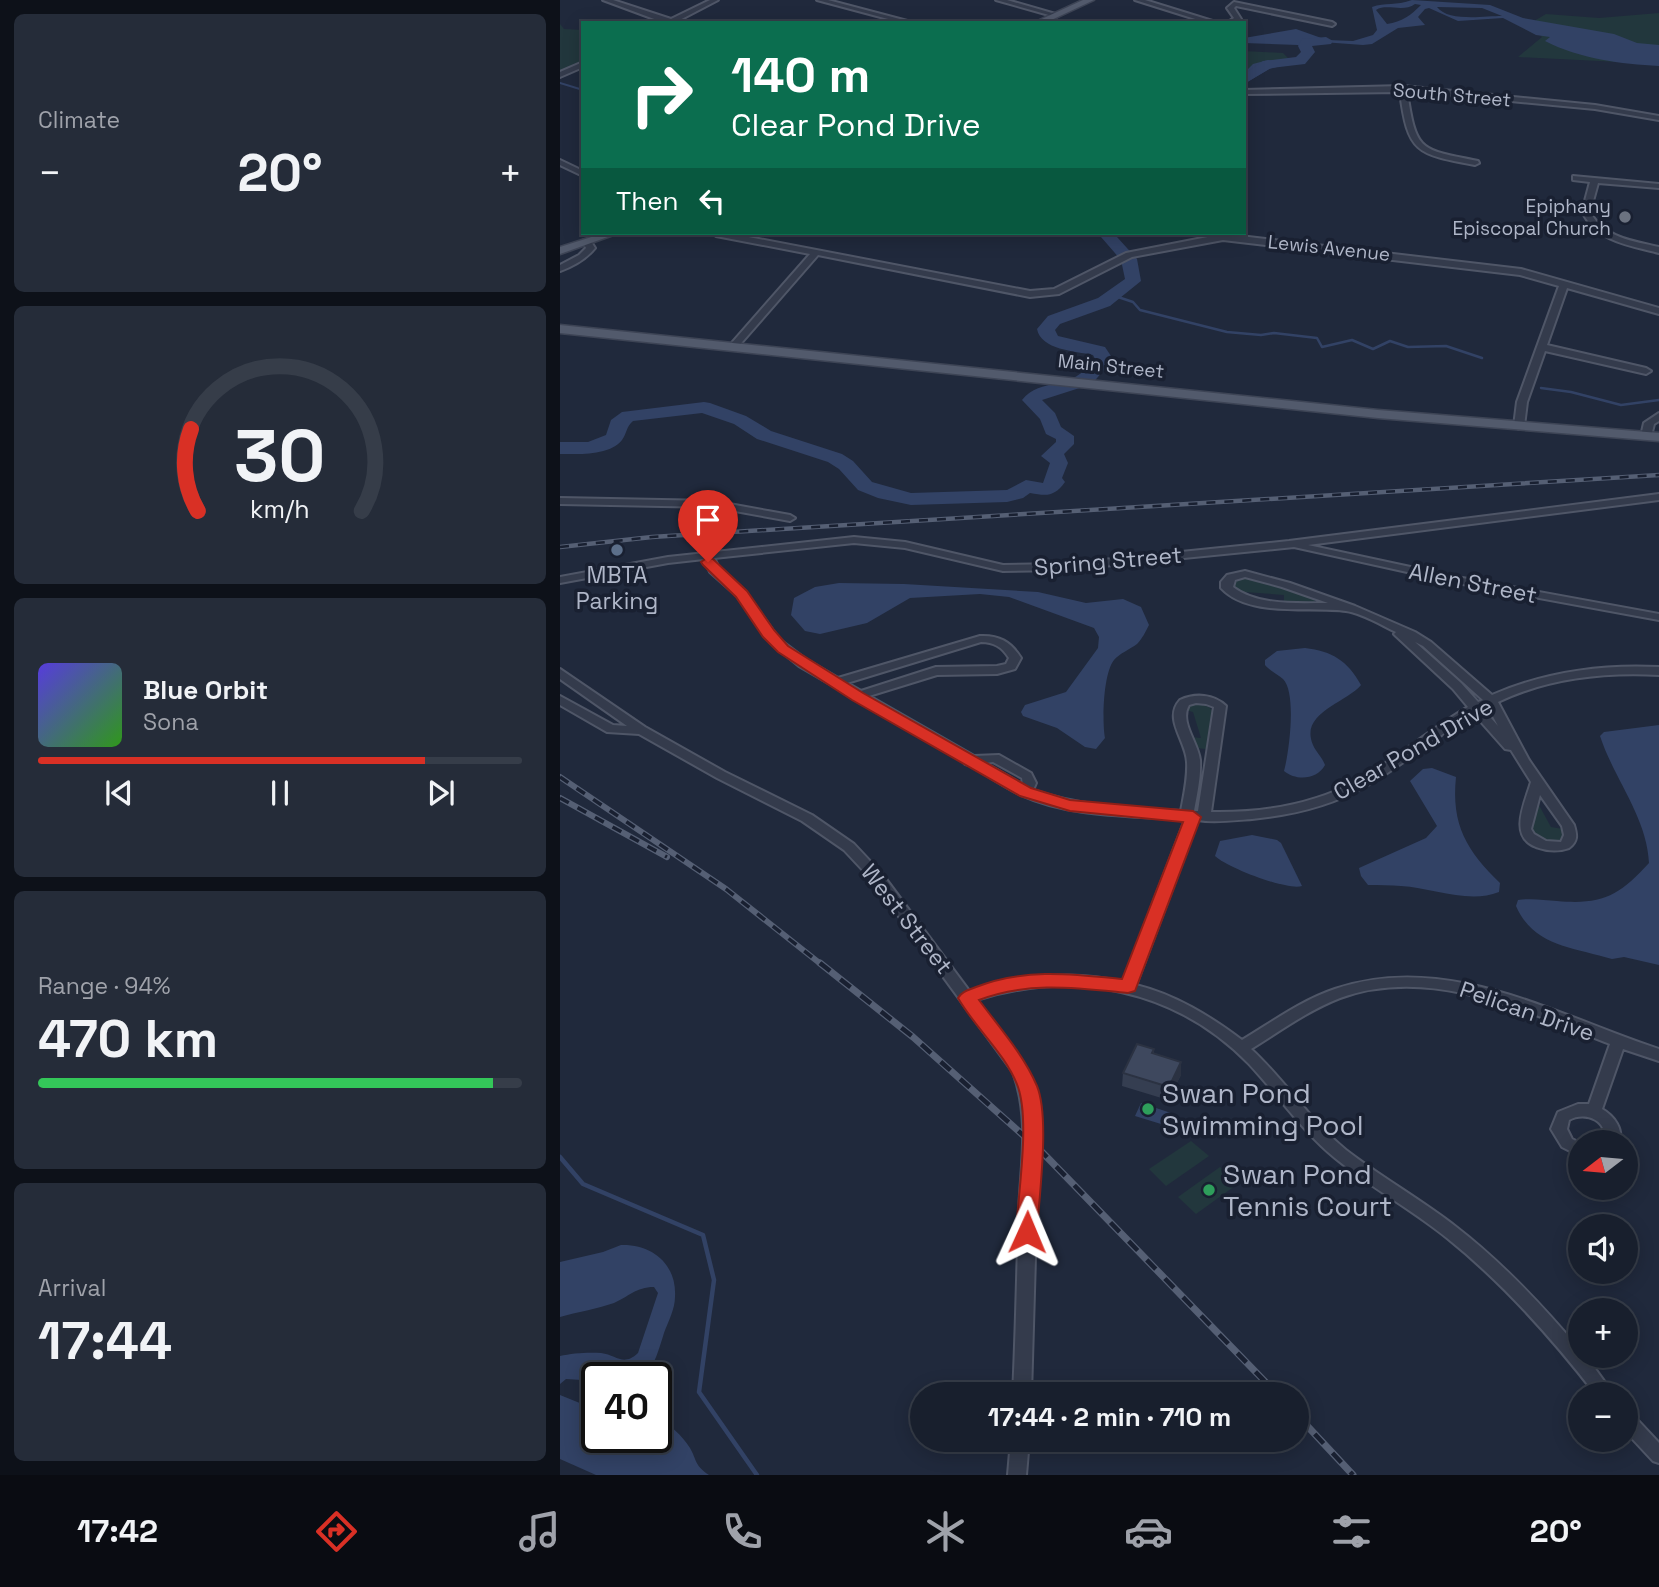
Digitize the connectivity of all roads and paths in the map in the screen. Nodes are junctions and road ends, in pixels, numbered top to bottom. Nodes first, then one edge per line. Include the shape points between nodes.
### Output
1 (606, 0) edge
2 (715, 0) edge
3 (820, 0) edge
4 (999, 0) edge
5 (1090, 0) edge
6 (1138, 0) edge
7 (1056, 15) junction
8 (666, 21) edge
9 (671, 21) edge
10 (904, 21) edge
11 (1042, 21) edge
12 (1209, 21) edge
13 (1234, 21) edge
14 (1332, 24) dead end
15 (581, 65) edge
16 (560, 75) edge
17 (1403, 88) junction
18 (1246, 92) edge
19 (1659, 118) edge
20 (560, 162) edge
21 (1475, 163) dead end
22 (581, 173) edge
23 (1576, 178) dead end
24 (1594, 182) junction
25 (1659, 186) edge
26 (608, 235) edge
27 (727, 235) edge
28 (587, 242) junction
29 (1659, 250) edge
30 (560, 251) edge
31 (816, 252) junction
32 (560, 268) edge
33 (1564, 284) junction
34 (1659, 311) edge
35 (560, 329) edge
36 (733, 347) junction
37 (1542, 347) junction
38 (1646, 371) dead end
39 (1659, 416) edge
40 (1519, 426) junction
41 (1652, 437) edge
42 (1659, 497) edge
43 (560, 501) edge
44 (790, 518) dead end
45 (1289, 544) junction
46 (707, 555) junction
47 (560, 580) edge
48 (1351, 608) junction
49 (1659, 617) edge
50 (1389, 625) junction
51 (1659, 671) edge
52 (560, 673) edge
53 (836, 683) junction
54 (858, 696) junction
55 (560, 700) edge
56 (1491, 701) junction
57 (1477, 708) junction
58 (642, 730) junction
59 (1193, 754) junction
60 (1211, 755) junction
61 (1523, 761) junction
62 (1537, 782) junction
63 (1194, 817) junction
64 (1128, 987) junction
65 (967, 998) junction
66 (1618, 1043) junction
67 (1241, 1048) junction
68 (1659, 1055) edge
69 (1594, 1111) junction
70 (1612, 1130) edge
71 (1568, 1144) edge
72 (1022, 1382) edge
73 (1596, 1382) edge
74 (1638, 1433) edge
75 (1019, 1452) edge
76 (1659, 1455) edge
77 (1017, 1475) edge

1 - 8 street
2 - 9 street
3 - 10 street
4 - 7 street
5 - 7 main road
6 - 12 street
7 - 11 main road
13 - 14 street via 1238,19 1230,8 1236,4
15 - 16 street
17 - 18 street, South Street
17 - 19 street, South Street
17 - 21 street via 1415,143 1437,155
20 - 22 street
23 - 24 street
24 - 25 street
24 - 29 street via 1586,212 1595,227
26 - 28 main road
27 - 31 street, Lewis Avenue
28 - 30 main road
28 - 32 street via 589,251
31 - 33 street, Lewis Avenue via 1030,294 1056,292 1126,256 1223,237 1490,266
31 - 36 street
33 - 34 street, Lewis Avenue
33 - 37 street
35 - 36 main road, Main Street
36 - 40 main road, Main Street
37 - 38 street
37 - 40 street via 1522,402
39 - 41 street via 1649,424
40 - 41 main road, Main Street
42 - 45 street, Spring Street
43 - 44 street via 713,504
45 - 46 street, Spring Street via 1023,569 872,541
45 - 49 street, Allen Street
46 - 47 street, Spring Street
46 - 53 street via 714,570 741,594 775,641
48 - 48 street via 1254,576 1227,582 1231,593 1253,601
48 - 50 street
50 - 56 street via 1427,644
50 - 57 street
51 - 56 street, Clear Pond Drive via 1572,673
52 - 58 street, West Street
53 - 54 street
53 - 54 street via 980,639 996,640 1009,648 1014,658 1011,666 997,670 936,671
54 - 63 street, Clear Pond Drive via 969,761 995,758 1027,776 1026,792 1070,805
55 - 58 street via 611,729
56 - 57 street, Clear Pond Drive
56 - 61 street
57 - 61 street
57 - 63 street, Clear Pond Drive via 1379,774 1328,799 1274,812
58 - 65 street, West Street via 832,833 878,878
59 - 60 street
59 - 60 street via 1179,709 1205,699 1220,706
59 - 63 street
60 - 63 street
61 - 62 street
62 - 62 street via 1525,829 1528,837 1545,846 1564,846 1572,834 1569,825
63 - 64 street
64 - 65 street via 1032,980
64 - 67 street via 1195,1014
65 - 72 street, West Street via 1020,1070 1032,1109
66 - 67 street, Pelican Drive via 1464,988 1396,981 1355,988 1319,1002
66 - 68 street, Pelican Drive
66 - 69 street
67 - 73 street via 1342,1155 1442,1225 1494,1269
69 - 70 street
69 - 71 street via 1569,1112 1560,1122
74 - 76 street
75 - 77 street

